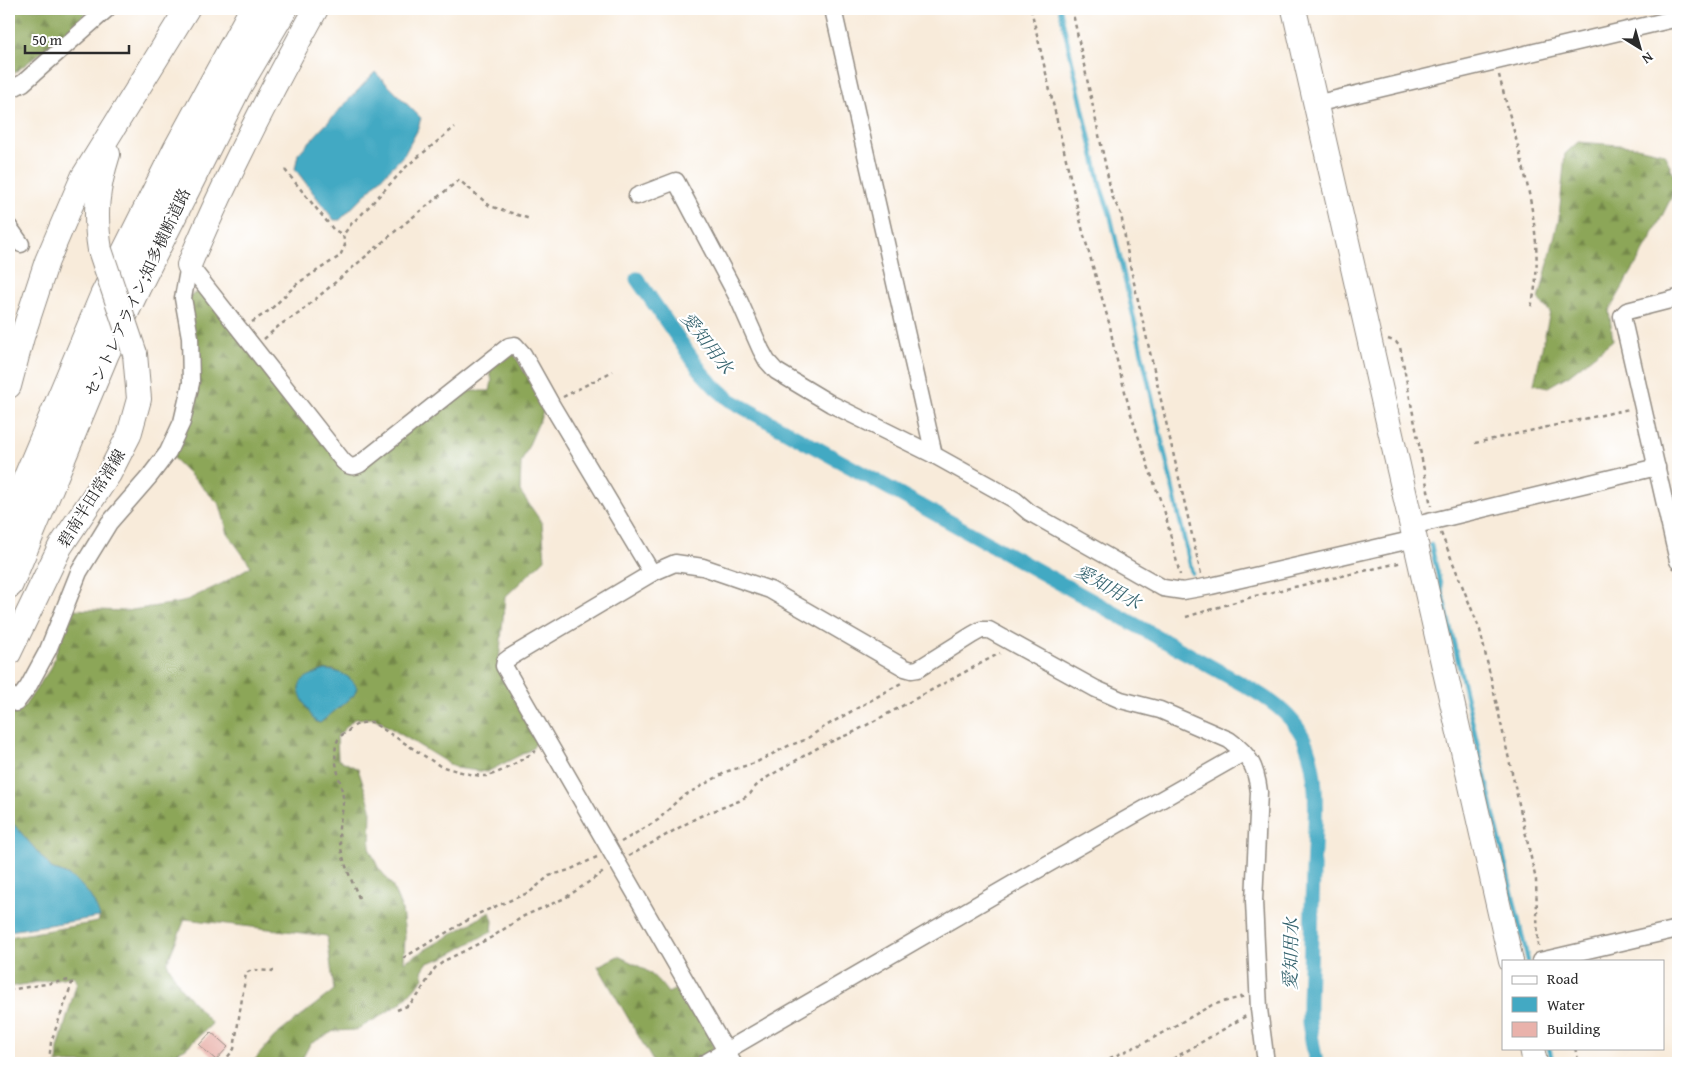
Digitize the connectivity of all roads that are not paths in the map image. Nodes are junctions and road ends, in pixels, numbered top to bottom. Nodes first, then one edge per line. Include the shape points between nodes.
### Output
1 (107, 9) edge
2 (187, 9) edge
3 (254, 9) edge
4 (283, 9) edge
5 (316, 9) edge
6 (833, 9) edge
7 (1294, 9) edge
8 (1678, 18) edge
9 (9, 90) edge
10 (1315, 104) junction
11 (120, 119) junction
12 (637, 196) dead end
13 (9, 227) edge
14 (21, 244) dead end
15 (100, 250) junction
16 (47, 261) junction
17 (188, 266) junction
18 (1678, 298) edge
19 (9, 386) edge
20 (934, 455) junction
21 (1657, 467) junction
22 (9, 522) edge
23 (1424, 533) junction
24 (1678, 561) edge
25 (652, 573) junction
26 (9, 584) edge
27 (9, 652) edge
28 (9, 694) edge
29 (1243, 753) junction
30 (1678, 929) edge
31 (1511, 960) edge
32 (1544, 960) edge
33 (1532, 1050) edge
34 (730, 1057) edge
35 (705, 1063) edge
36 (1266, 1063) edge
37 (1535, 1063) edge

1 - 9 street via 23,83
2 - 11 street, 碧南半田常滑線
3 - 22 highway, セントレアライン;知多横断道路 via 177,150 104,296
4 - 26 highway, セントレアライン;知多横断道路 via 234,94 105,353
5 - 17 street via 274,85
6 - 20 street
7 - 10 street
8 - 10 street
10 - 23 street via 1369,336
11 - 15 street, 碧南半田常滑線 via 99,183 96,214
11 - 16 street, 碧南半田常滑線 via 83,178
12 - 20 street via 676,181 738,298 761,350 776,371 831,404
13 - 14 street
15 - 16 street, 碧南半田常滑線 via 79,237 69,238 60,242
15 - 27 street, 碧南半田常滑線, bridge via 135,354 139,399 129,436 109,474 60,547
16 - 19 street, 碧南半田常滑線
17 - 25 street via 350,466 360,464 512,344 523,354
17 - 28 street via 183,298 190,337 191,383 182,422 168,452 109,523 79,572 48,650 28,688 16,704
18 - 21 street via 1636,308 1622,315
20 - 23 street via 1163,588 1183,591 1204,588
21 - 23 street
21 - 24 street
23 - 31 street
25 - 29 street via 675,564 703,567 770,590 912,670 981,630 989,630 1096,689 1120,700 1160,710 1229,740
25 - 34 street via 504,664
29 - 34 street via 1027,876
29 - 36 street via 1253,763 1259,792 1254,901 1258,1001
30 - 32 street
33 - 37 street
34 - 35 street

